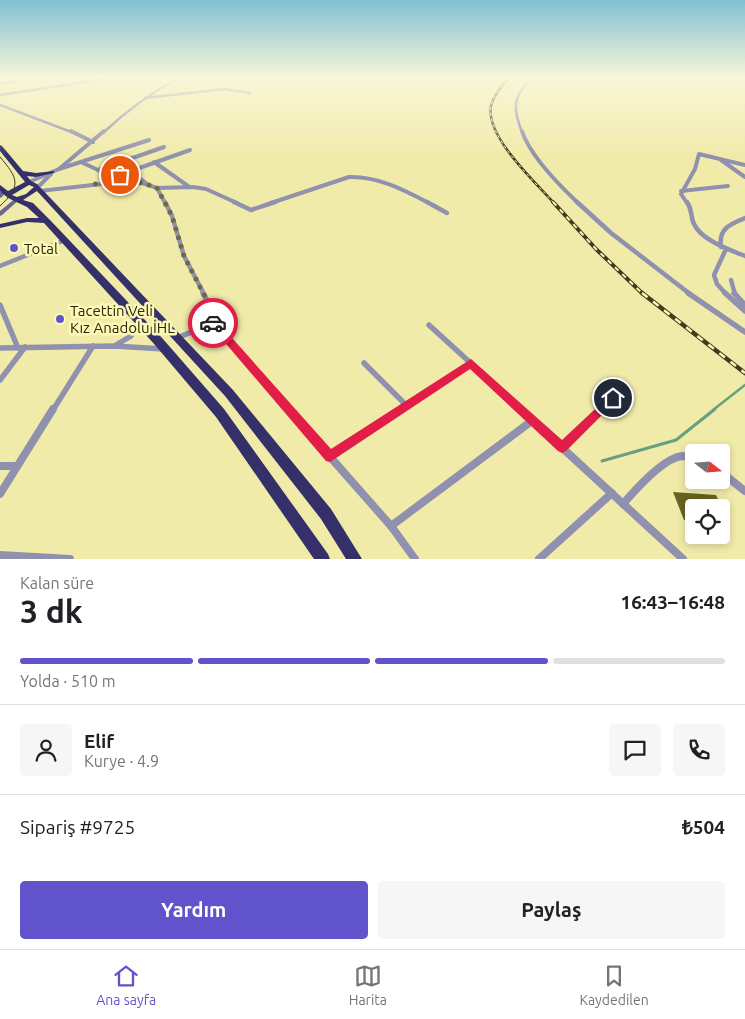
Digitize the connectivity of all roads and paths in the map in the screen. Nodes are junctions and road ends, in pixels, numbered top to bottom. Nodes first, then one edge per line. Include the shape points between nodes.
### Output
1 (138, 103) edge
2 (516, 103) edge
3 (0, 105) edge
4 (149, 140) dead end
5 (93, 142) junction
6 (164, 146) dead end
7 (0, 147) edge
8 (190, 150) dead end
9 (718, 159) junction
10 (80, 162) junction
11 (154, 162) junction
12 (745, 165) edge
13 (59, 169) junction
14 (98, 170) junction
15 (130, 171) junction
16 (52, 172) junction
17 (23, 173) junction
18 (745, 177) edge
19 (109, 178) junction
20 (95, 184) junction
21 (148, 184) junction
22 (189, 186) junction
23 (728, 186) dead end
24 (35, 187) junction
25 (157, 188) junction
26 (681, 191) junction
27 (3, 192) edge
28 (19, 200) junction
29 (447, 213) dead end
30 (0, 214) edge
31 (745, 218) edge
32 (46, 221) junction
33 (0, 226) edge
34 (65, 240) junction
35 (724, 248) junction
36 (745, 256) edge
37 (0, 266) edge
38 (731, 280) dead end
39 (0, 304) edge
40 (745, 305) edge
41 (745, 311) edge
42 (138, 319) junction
43 (213, 322) junction
44 (429, 325) dead end
45 (745, 332) edge
46 (178, 338) junction
47 (93, 346) junction
48 (114, 346) junction
49 (0, 348) edge
50 (21, 348) junction
51 (165, 350) junction
52 (364, 363) dead end
53 (471, 363) junction
54 (0, 380) edge
55 (613, 398) dead end
56 (407, 406) junction
57 (533, 420) junction
58 (562, 448) junction
59 (330, 456) junction
60 (685, 457) edge
61 (0, 466) edge
62 (18, 466) junction
63 (730, 479) edge
64 (745, 491) edge
65 (612, 493) junction
66 (0, 494) edge
67 (623, 504) junction
68 (391, 526) junction
69 (0, 555) edge
70 (70, 559) edge
71 (323, 559) edge
72 (355, 559) edge
73 (415, 559) edge
74 (539, 559) edge
75 (683, 559) edge

1 - 5 street via 110,124
2 - 45 street via 515,111 529,148 545,169 591,215 649,263
3 - 5 street
4 - 10 street
5 - 13 street
6 - 14 street
7 - 17 highway
8 - 11 street
9 - 12 street
9 - 18 street
9 - 26 street via 699,154 693,173
10 - 13 street
10 - 14 street
11 - 15 street
11 - 22 street
13 - 16 street
14 - 19 street
15 - 19 street
15 - 21 street
16 - 17 highway
16 - 24 street
16 - 24 street
17 - 24 highway
19 - 20 street
20 - 21 street
20 - 24 street
21 - 25 street
22 - 25 street
22 - 29 street via 206,189 251,210 349,177 363,176 414,195
23 - 26 street
24 - 27 highway
24 - 28 highway
24 - 46 highway
25 - 43 street via 172,216 184,256 213,312
26 - 35 street via 692,210 695,227
27 - 28 highway
28 - 30 main road
28 - 32 highway via 30,205
31 - 35 street via 722,230 720,239
32 - 33 highway via 22,221
32 - 34 highway
34 - 37 street
34 - 42 highway
35 - 36 street
35 - 41 street via 715,279
38 - 40 street via 733,291
39 - 50 street
42 - 48 street via 131,338
42 - 51 highway
43 - 46 street
43 - 59 street
44 - 53 street
46 - 72 highway via 228,393 326,514
47 - 48 street
47 - 50 street
47 - 62 street
48 - 51 street
49 - 50 street
50 - 54 street
51 - 71 highway via 220,413
52 - 56 street
53 - 56 street
53 - 57 street
55 - 58 street
56 - 59 street
57 - 58 street
57 - 68 street
58 - 65 street
59 - 68 street
60 - 67 street via 665,466
61 - 62 street
62 - 66 street
63 - 64 street
65 - 67 street
65 - 74 street
67 - 75 street
68 - 73 street
69 - 70 street

